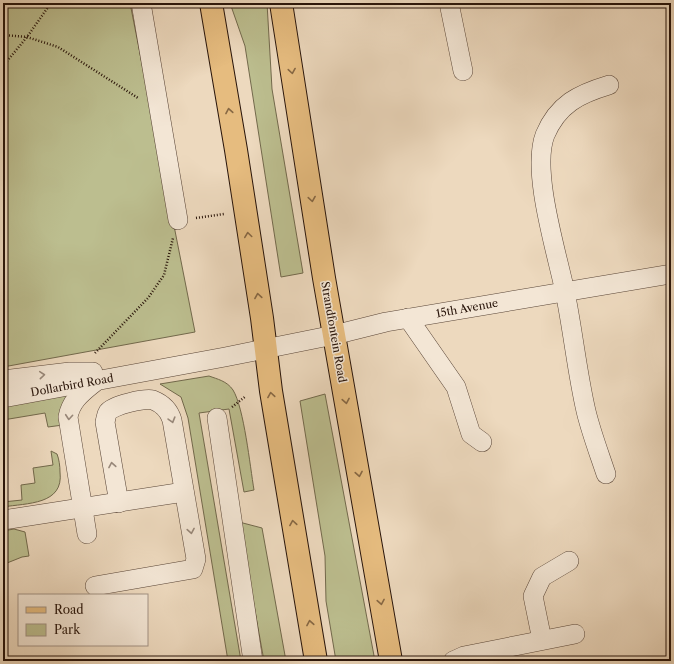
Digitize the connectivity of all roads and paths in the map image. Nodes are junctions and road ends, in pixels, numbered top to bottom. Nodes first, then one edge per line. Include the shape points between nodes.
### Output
1 (51, 3) edge
2 (141, 3) edge
3 (210, 3) edge
4 (280, 3) edge
5 (449, 3) edge
6 (3, 35) edge
7 (27, 37) junction
8 (3, 66) edge
9 (463, 71) dead end
10 (609, 85) dead end
11 (160, 113) junction
12 (224, 214) dead end
13 (178, 220) junction
14 (671, 274) edge
15 (565, 292) junction
16 (408, 318) junction
17 (334, 335) junction
18 (265, 348) junction
19 (93, 356) dead end
20 (140, 372) junction
21 (3, 380) edge
22 (96, 380) junction
23 (3, 398) edge
24 (216, 418) dead end
25 (482, 442) dead end
26 (606, 474) dead end
27 (184, 492) junction
28 (119, 503) junction
29 (83, 508) junction
30 (3, 520) edge
31 (87, 534) dead end
32 (570, 561) dead end
33 (95, 586) dead end
34 (575, 634) dead end
35 (542, 640) junction
36 (253, 661) edge
37 (316, 661) edge
38 (391, 661) edge
39 (453, 661) edge

1 - 7 path
2 - 11 street
18 -> 3 main road via 236,150
4 -> 17 main road, Strandfontein Road
5 - 9 street
6 - 7 path
7 - 8 path
7 - 11 path via 58,47
10 - 15 street via 585,92 566,104 553,120 542,148 541,165 546,205
11 - 13 street
12 - 13 path
13 - 19 path via 164,275 148,298
14 - 15 street, 15th Avenue
15 - 16 street, 15th Avenue
15 - 26 street via 586,412
16 - 17 street, 15th Avenue
16 - 25 street via 456,386 471,434
17 - 18 street, 15th Avenue
17 -> 38 main road, Strandfontein Road
18 - 20 street, Dollarbird Road
37 -> 18 main road
21 -> 20 street, Dollarbird Road via 70,372
20 - 22 street, Dollarbird Road
22 - 23 street, Dollarbird Road
22 -> 29 street via 77,397 70,409 68,425
24 - 36 street
27 - 28 street
28 -> 27 street via 105,422 108,412 117,405 151,400 169,411
27 -> 33 street via 196,559 193,570
28 - 29 street
29 - 30 street
29 - 31 street
32 - 35 street via 542,577 533,596
34 - 35 street
35 - 39 street via 464,656

